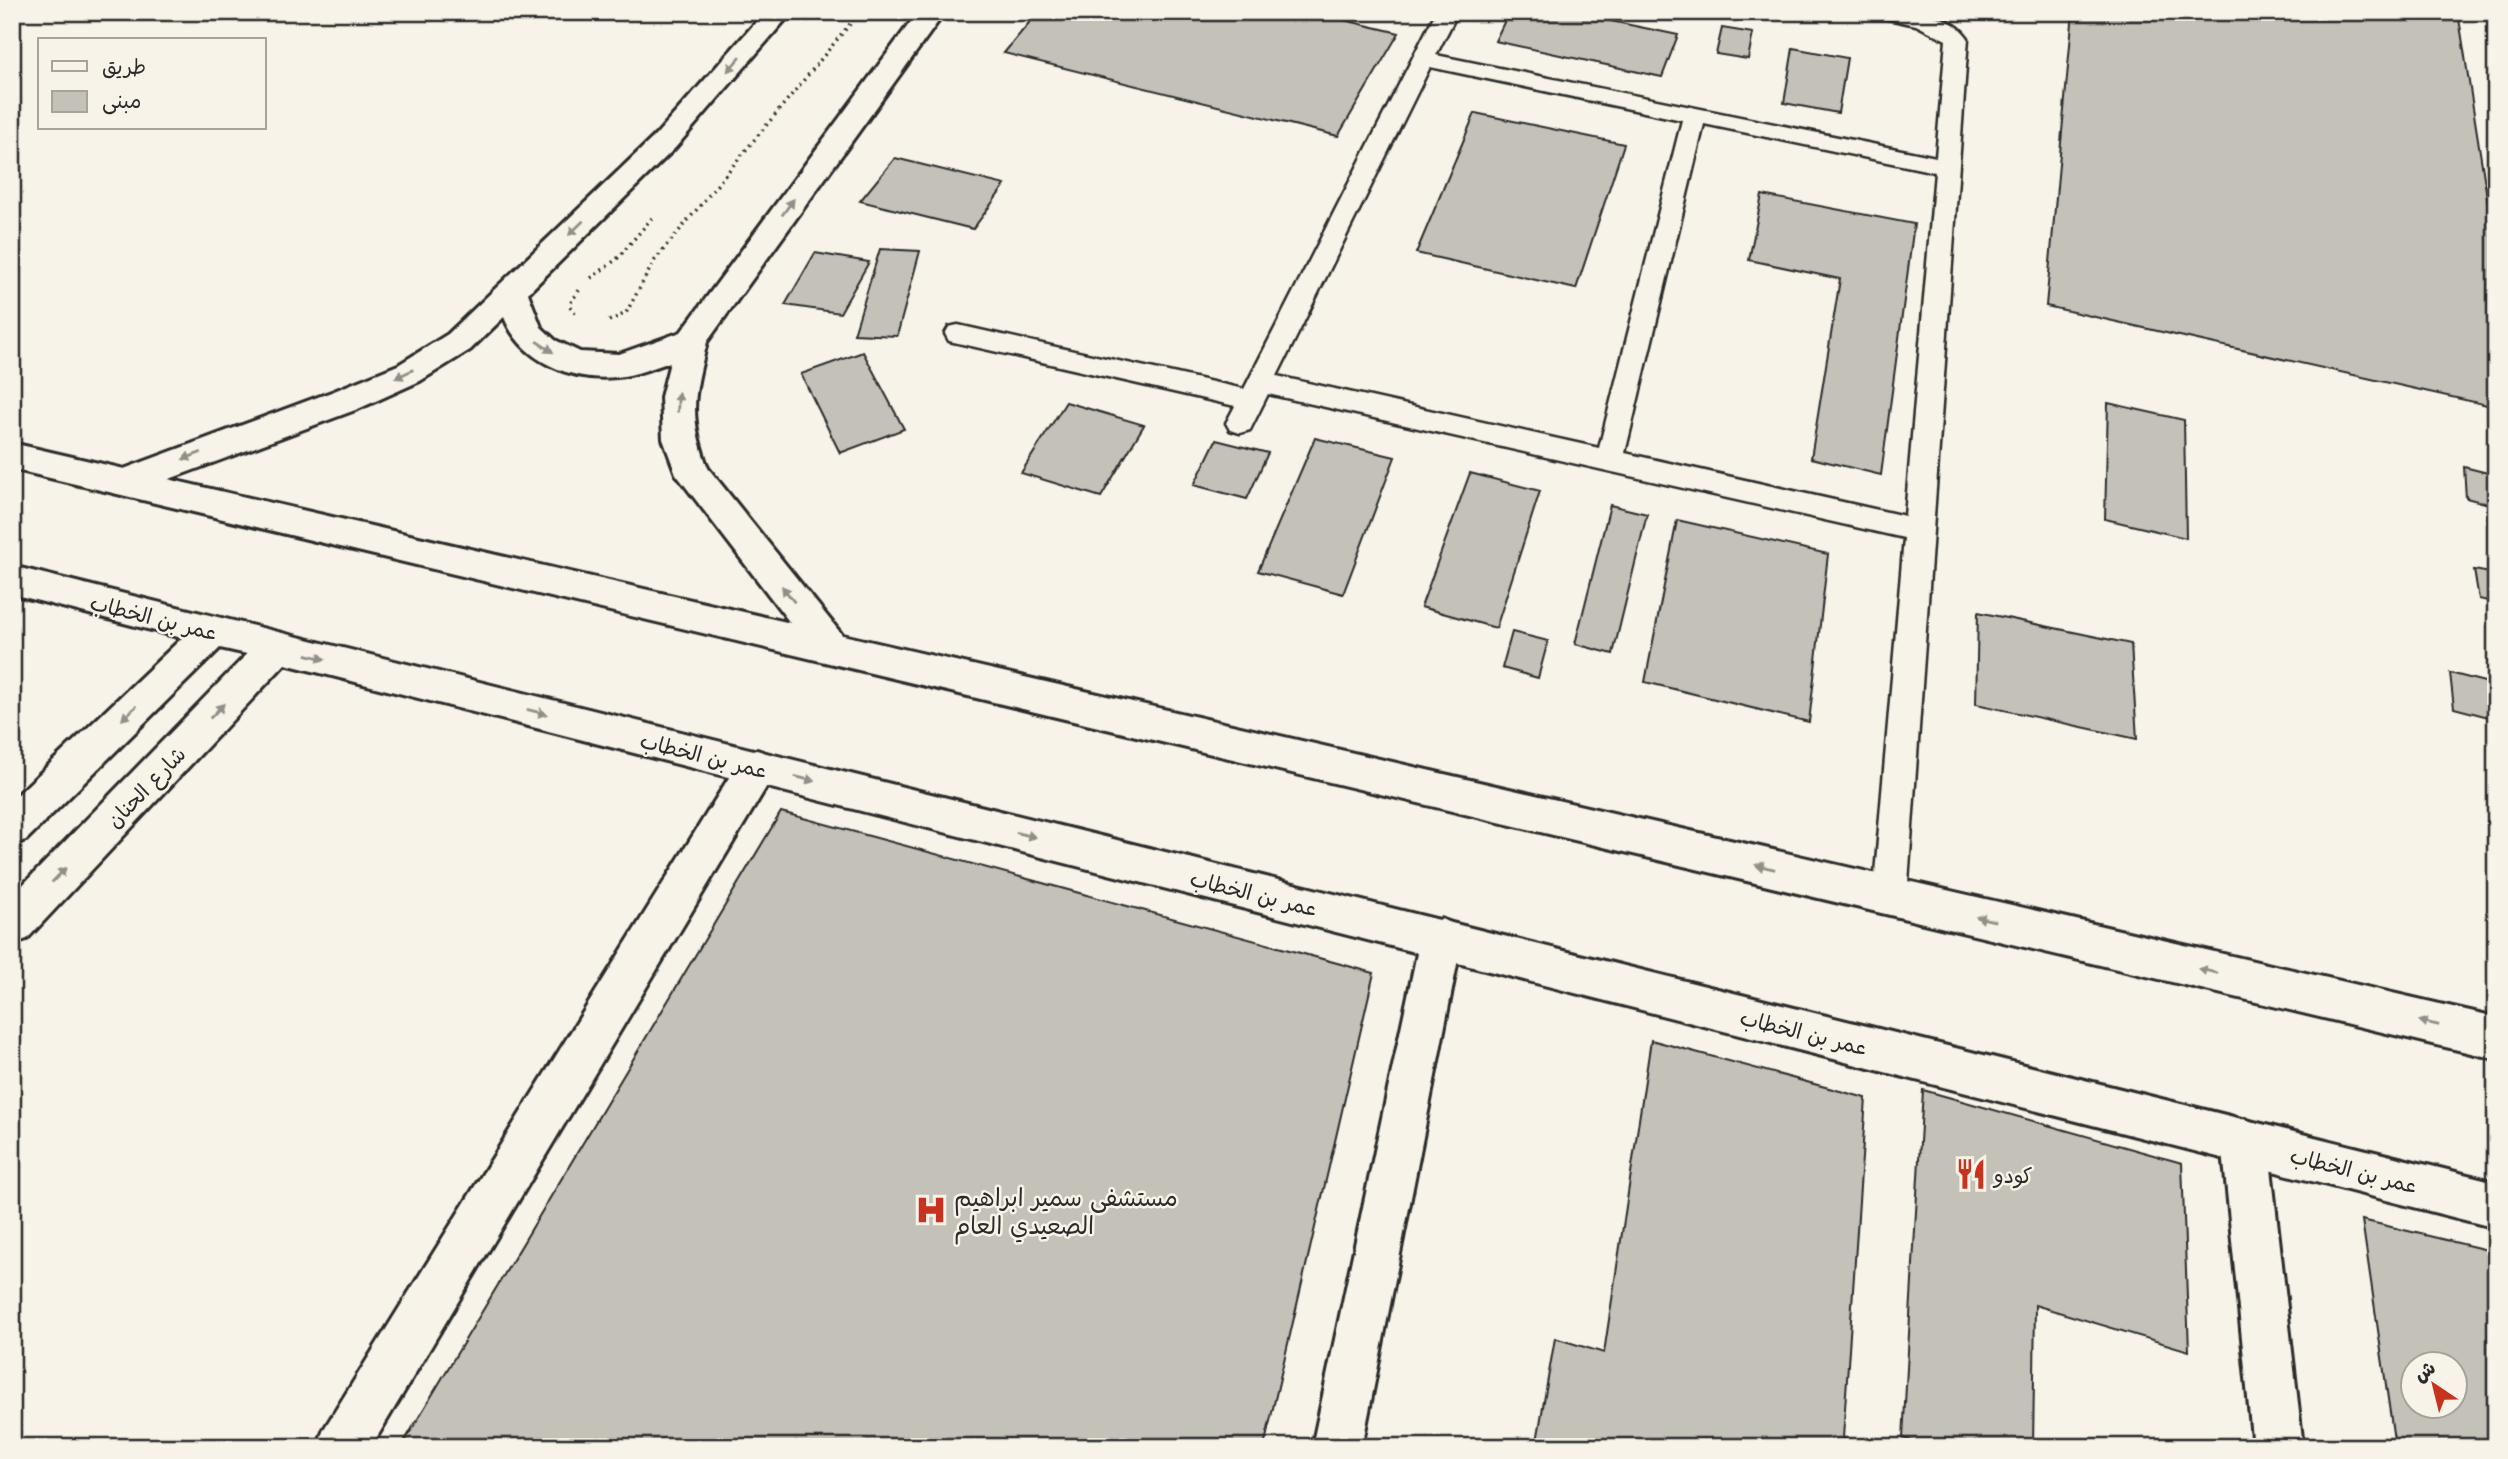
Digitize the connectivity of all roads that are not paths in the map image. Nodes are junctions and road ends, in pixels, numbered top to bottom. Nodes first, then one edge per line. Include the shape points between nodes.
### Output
1 (779, 12) edge
2 (933, 12) edge
3 (1447, 12) edge
4 (1887, 12) edge
5 (1423, 60) junction
6 (1695, 115) junction
7 (1947, 167) junction
8 (512, 290) junction
9 (958, 334) dead end
10 (692, 340) junction
11 (1250, 401) junction
12 (12, 456) edge
13 (1609, 460) junction
14 (125, 482) junction
15 (1918, 530) junction
16 (12, 580) edge
17 (213, 631) junction
18 (278, 647) junction
19 (830, 647) junction
20 (757, 767) junction
21 (12, 827) edge
22 (1890, 897) junction
23 (12, 925) edge
24 (1441, 939) junction
25 (2496, 1038) edge
26 (2245, 1142) junction
27 (2496, 1205) edge
28 (342, 1447) edge
29 (1337, 1447) edge
30 (2278, 1447) edge

1 -> 8 street via 665,142
10 -> 2 street
3 - 5 lane
4 - 7 lane via 1928,20 1957,38
5 - 6 lane
5 - 11 lane
6 - 7 lane
6 - 13 lane
7 - 15 lane
8 -> 10 street via 533,339 561,358 590,365 628,364
8 -> 14 street via 458,342 409,373
9 - 11 lane
19 -> 10 street via 693,474 680,439 677,397
11 - 13 lane
12 - 14 street
13 - 15 lane
14 - 19 street
15 - 22 lane
16 - 17 street, عمر بن الخطاب
17 - 18 street, عمر بن الخطاب
17 -> 21 street
18 -> 20 street, عمر بن الخطاب
23 -> 18 street, شارع الحنان
22 -> 19 street
20 -> 24 street, عمر بن الخطاب
20 - 28 street
25 -> 22 street
24 - 26 street, عمر بن الخطاب
24 - 29 street
26 - 27 street, عمر بن الخطاب
26 - 30 street

